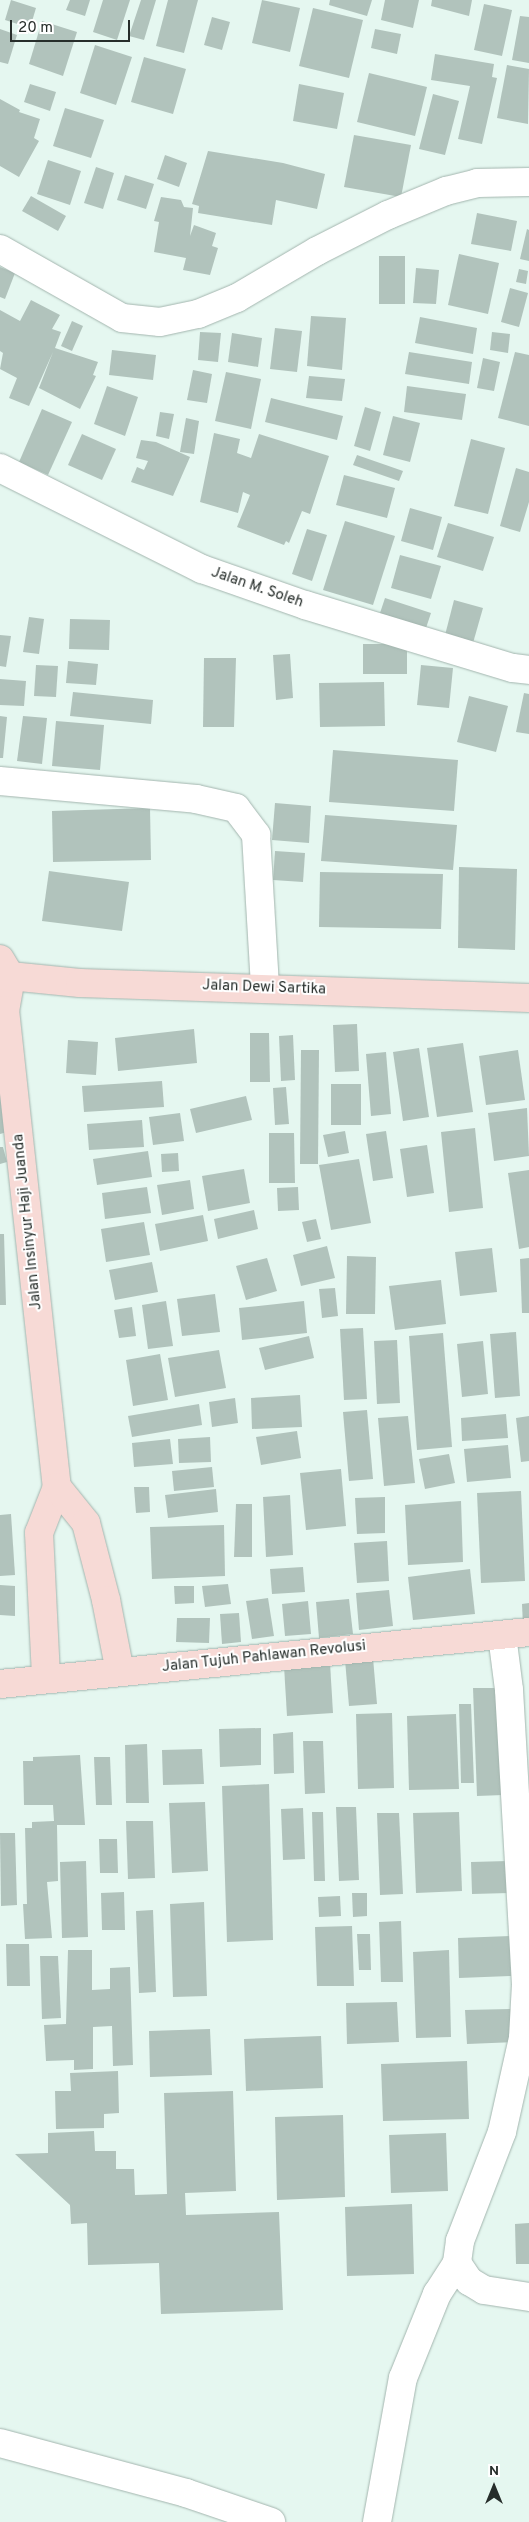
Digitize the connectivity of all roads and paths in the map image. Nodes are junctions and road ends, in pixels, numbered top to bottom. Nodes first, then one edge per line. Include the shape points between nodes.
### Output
1 (529, 182) edge
2 (0, 249) edge
3 (0, 468) edge
4 (529, 670) edge
5 (0, 781) edge
6 (4, 971) edge
7 (266, 988) junction
8 (529, 998) edge
9 (57, 1487) junction
10 (529, 1632) edge
11 (502, 1635) junction
12 (120, 1672) junction
13 (46, 1678) junction
14 (0, 1684) edge
15 (457, 2263) junction
16 (529, 2297) edge
17 (0, 2443) edge
18 (271, 2522) edge
19 (377, 2522) edge

1 - 2 street via 477,183 446,191 388,215 317,251 237,298 198,314 160,322 122,318
3 - 4 street, Jalan M. Soleh via 202,569 305,605 513,668
5 - 7 street via 196,800 236,808 256,835
6 - 7 street, Jalan Dewi Sartika via 80,983
6 - 9 street, Jalan Insinyur Haji Juanda via 5,1010
7 - 8 street, Jalan Dewi Sartika
9 - 12 street via 86,1523
9 - 13 street, Jalan Insinyur Haji Juanda via 39,1533
10 - 11 street, Jalan Tujuh Pahlawan Revolusi
11 - 12 street, Jalan Tujuh Pahlawan Revolusi
11 - 15 street via 509,1690 526,1984 523,2038 502,2132 460,2241
12 - 13 street, Jalan Tujuh Pahlawan Revolusi
13 - 14 street, Jalan Tujuh Pahlawan Revolusi
15 - 16 street via 468,2281 484,2290
15 - 19 street via 437,2294 403,2378
17 - 18 street via 186,2493

